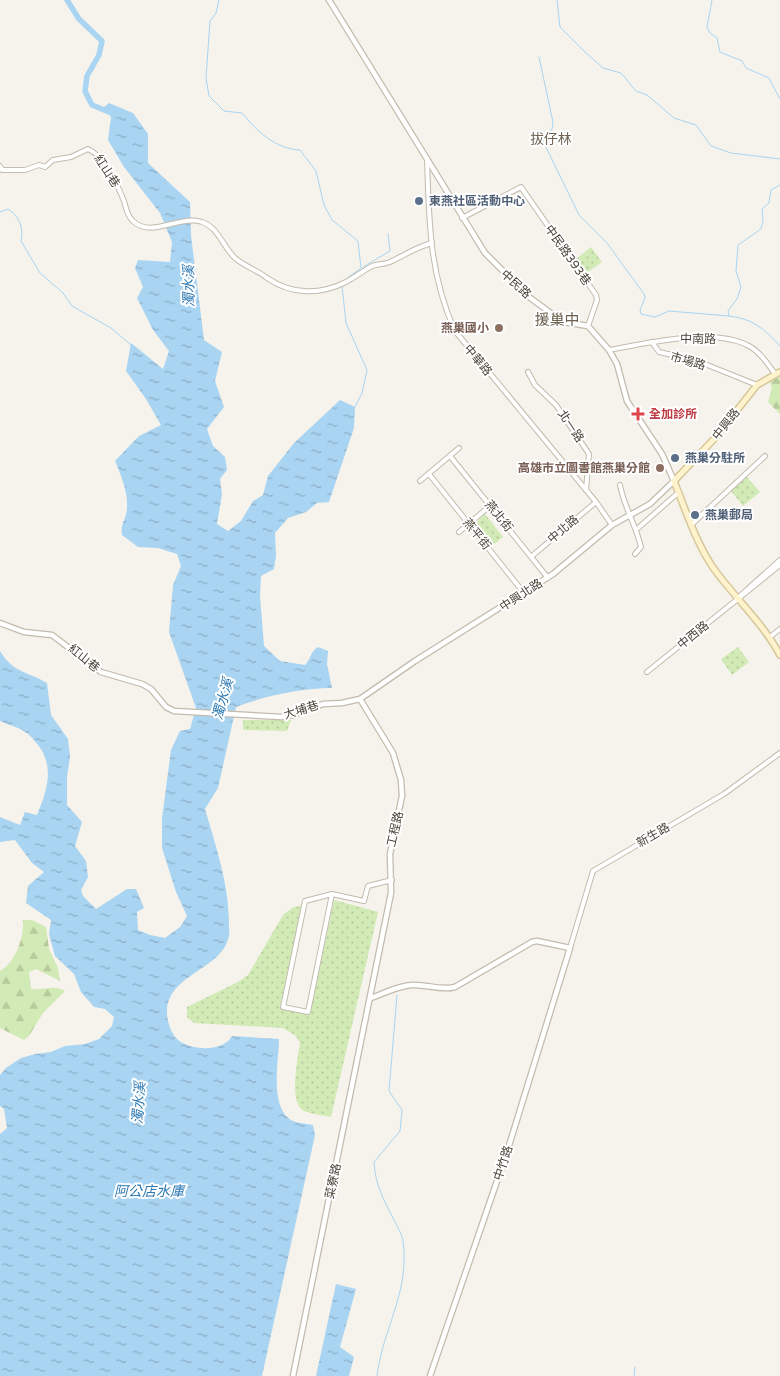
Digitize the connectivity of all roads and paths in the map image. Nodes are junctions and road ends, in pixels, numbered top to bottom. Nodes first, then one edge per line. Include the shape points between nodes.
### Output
1 (329, 0) edge
2 (427, 158) junction
3 (0, 166) edge
4 (462, 218) junction
5 (432, 243) junction
6 (588, 326) junction
7 (652, 342) junction
8 (609, 350) junction
9 (528, 372) dead end
10 (778, 373) edge
11 (757, 384) junction
12 (459, 448) dead end
13 (450, 456) junction
14 (765, 456) dead end
15 (429, 474) junction
16 (420, 481) dead end
17 (674, 481) junction
18 (620, 485) dead end
19 (586, 490) junction
20 (678, 492) junction
21 (596, 502) junction
22 (491, 505) junction
23 (630, 516) junction
24 (469, 524) junction
25 (612, 525) junction
26 (692, 525) junction
27 (637, 529) junction
28 (459, 532) dead end
29 (635, 554) dead end
30 (532, 556) junction
31 (780, 560) edge
32 (780, 564) edge
33 (548, 578) junction
34 (524, 594) junction
35 (739, 598) junction
36 (0, 623) edge
37 (780, 629) edge
38 (772, 636) junction
39 (780, 648) edge
40 (780, 655) edge
41 (648, 672) dead end
42 (360, 699) junction
43 (241, 716) joint
44 (780, 753) edge
45 (392, 880) junction
46 (332, 894) junction
47 (570, 948) junction
48 (371, 998) junction
49 (293, 1376) edge
50 (430, 1376) edge

1 - 2 street, 中民路
2 - 4 street, 中民路
2 - 5 street, 中華路
3 - 5 street, 紅山巷 via 2,170 45,167 56,159 92,150 119,189 129,216 141,226 148,228 195,220 212,228 234,257 278,284 307,293 344,283 373,266 388,263
4 - 6 street, 中民路 via 485,253 525,293 560,320
4 - 6 street, 中民路393巷 via 521,187 596,295
5 - 19 street, 中華路 via 439,289 456,331
6 - 8 street
7 - 8 street, 中南路
7 - 10 street, 中南路 via 679,338 734,341 752,348
7 - 11 street, 市場路 via 660,352 695,360
8 - 17 street via 617,364 627,401 662,454
9 - 19 street, 北一路 via 535,385 556,405 589,454
10 - 11 main road, 中興路
11 - 17 main road, 中興路 via 715,438
12 - 13 street
13 - 15 street
13 - 22 street, 燕北街
14 - 26 street
15 - 16 street
15 - 24 street, 燕平街
17 - 20 main road
17 - 23 street, 中興北路 via 650,504
18 - 23 street
19 - 21 street, 中華路
20 - 26 main road
20 - 27 street
21 - 25 street, 中華路
21 - 30 street, 中北路
22 - 24 street
22 - 30 street, 燕北街
23 - 25 street, 中興北路
23 - 27 street
24 - 28 street
24 - 34 street, 燕平街
25 - 33 street, 中興北路
26 - 35 main road via 711,564
27 - 29 street via 641,547
30 - 33 street, 燕北街
31 - 35 street, 中西路
32 - 35 street, 中西路
33 - 34 street, 中興北路
34 - 42 street, 中興北路
35 - 38 main road
35 - 41 street, 中西路
36 - 43 street, 紅山巷 via 24,632 52,635 101,672 151,689 166,707 174,711
37 - 38 street
38 - 39 main road
38 - 40 main road
42 - 43 street, 大埔巷 via 323,704 281,717
42 - 45 street, 工程路 via 393,753 402,780 402,796 390,854
44 - 47 street, 新生路 via 724,794 593,871
45 - 46 street via 368,886 364,901
45 - 48 street, 工程路
46 - 46 street via 305,902 283,1007 308,1012
47 - 48 street via 532,942 455,987 404,986
47 - 50 street, 中竹路 via 507,1152
48 - 49 street, 菜寮路

